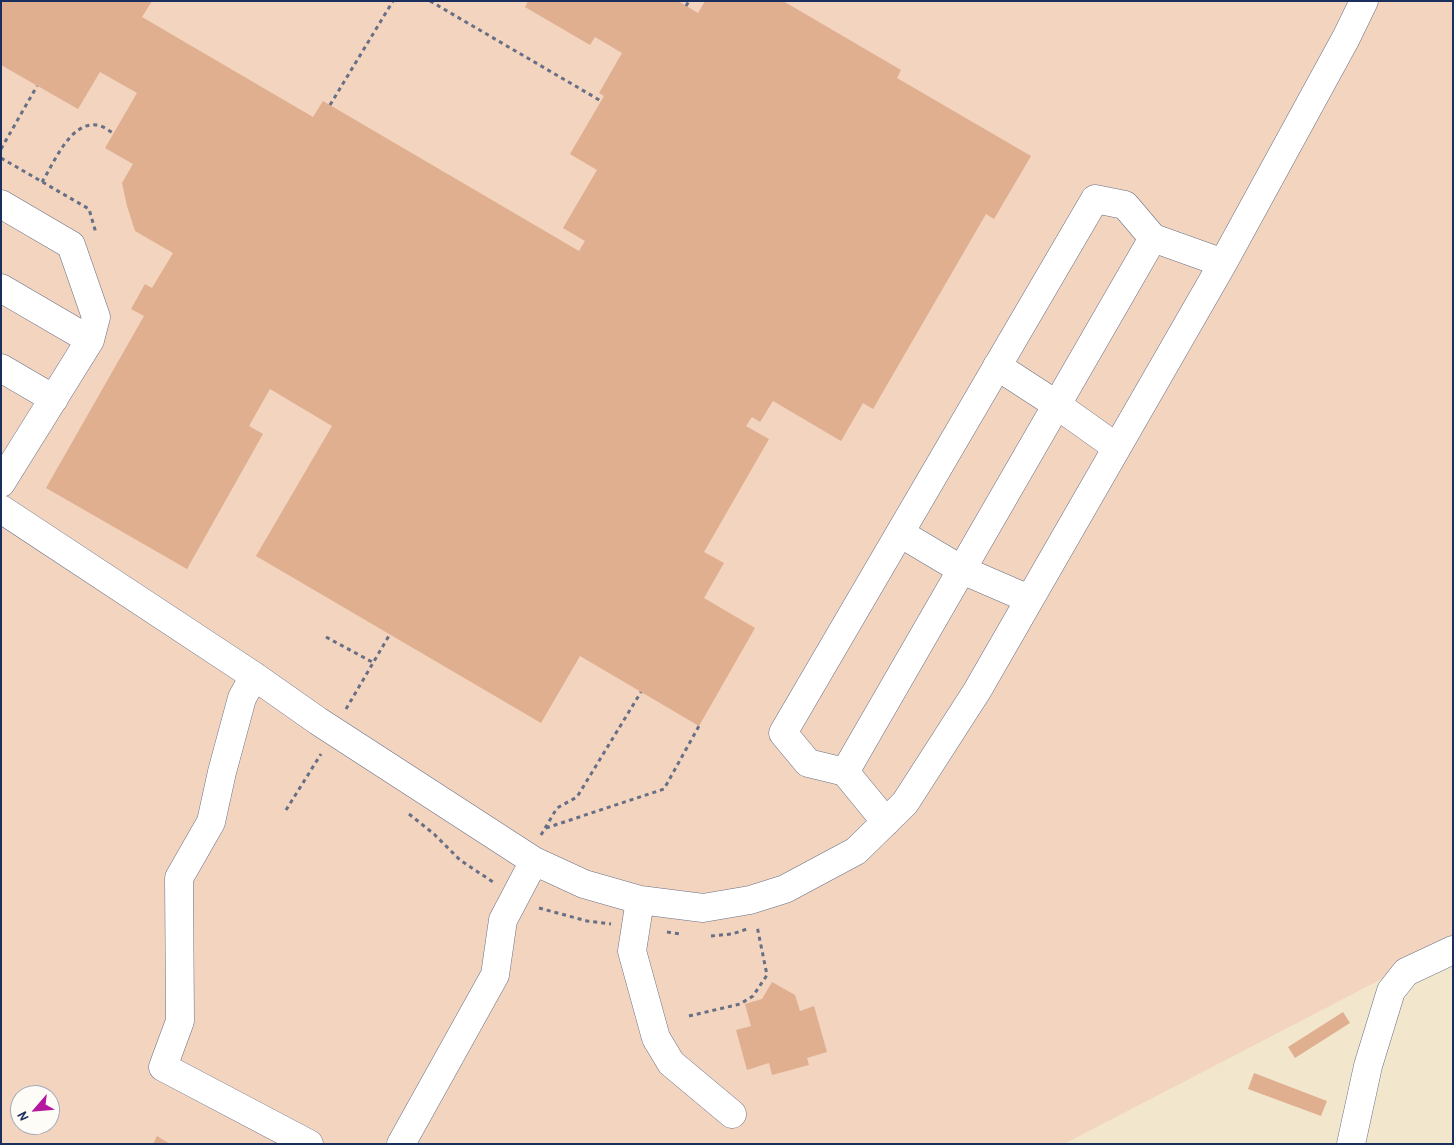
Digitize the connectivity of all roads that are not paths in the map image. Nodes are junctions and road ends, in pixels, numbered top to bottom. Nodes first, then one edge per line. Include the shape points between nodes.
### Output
1 (1364, 1) edge
2 (1, 204) edge
3 (1154, 238) junction
4 (1224, 263) junction
5 (1, 288) edge
6 (90, 340) junction
7 (997, 366) junction
8 (1, 368) edge
9 (54, 399) junction
10 (1057, 404) junction
11 (1116, 448) junction
12 (1, 483) edge
13 (1, 508) edge
14 (900, 533) junction
15 (962, 570) junction
16 (1029, 600) junction
17 (254, 676) junction
18 (845, 772) junction
19 (886, 822) junction
20 (531, 859) junction
21 (640, 900) junction
22 (1453, 950) edge
23 (732, 1114) dead end
24 (308, 1144) edge
25 (401, 1144) edge
26 (1351, 1144) edge

1 - 4 street
2 - 6 street via 71,245 96,317
3 - 4 street
3 - 7 street via 1124,205 1095,199
3 - 10 street
4 - 11 street
5 - 6 street
6 - 9 street
7 - 10 street
7 - 14 street
8 - 9 street
9 - 12 street
10 - 11 street
10 - 15 street
11 - 16 street
13 - 17 street
14 - 15 street
14 - 18 street via 783,733 808,763
15 - 16 street
15 - 18 street
16 - 19 street via 921,779 905,803
17 - 20 street
17 - 24 street via 242,698 211,822 180,878 180,1021 163,1067
18 - 19 street
19 - 21 street via 856,851 785,889 750,900 703,908
20 - 21 street via 584,884
20 - 25 street via 503,920 495,975
21 - 23 street via 632,951 656,1038 671,1063
22 - 26 street via 1406,972 1391,991 1368,1066

